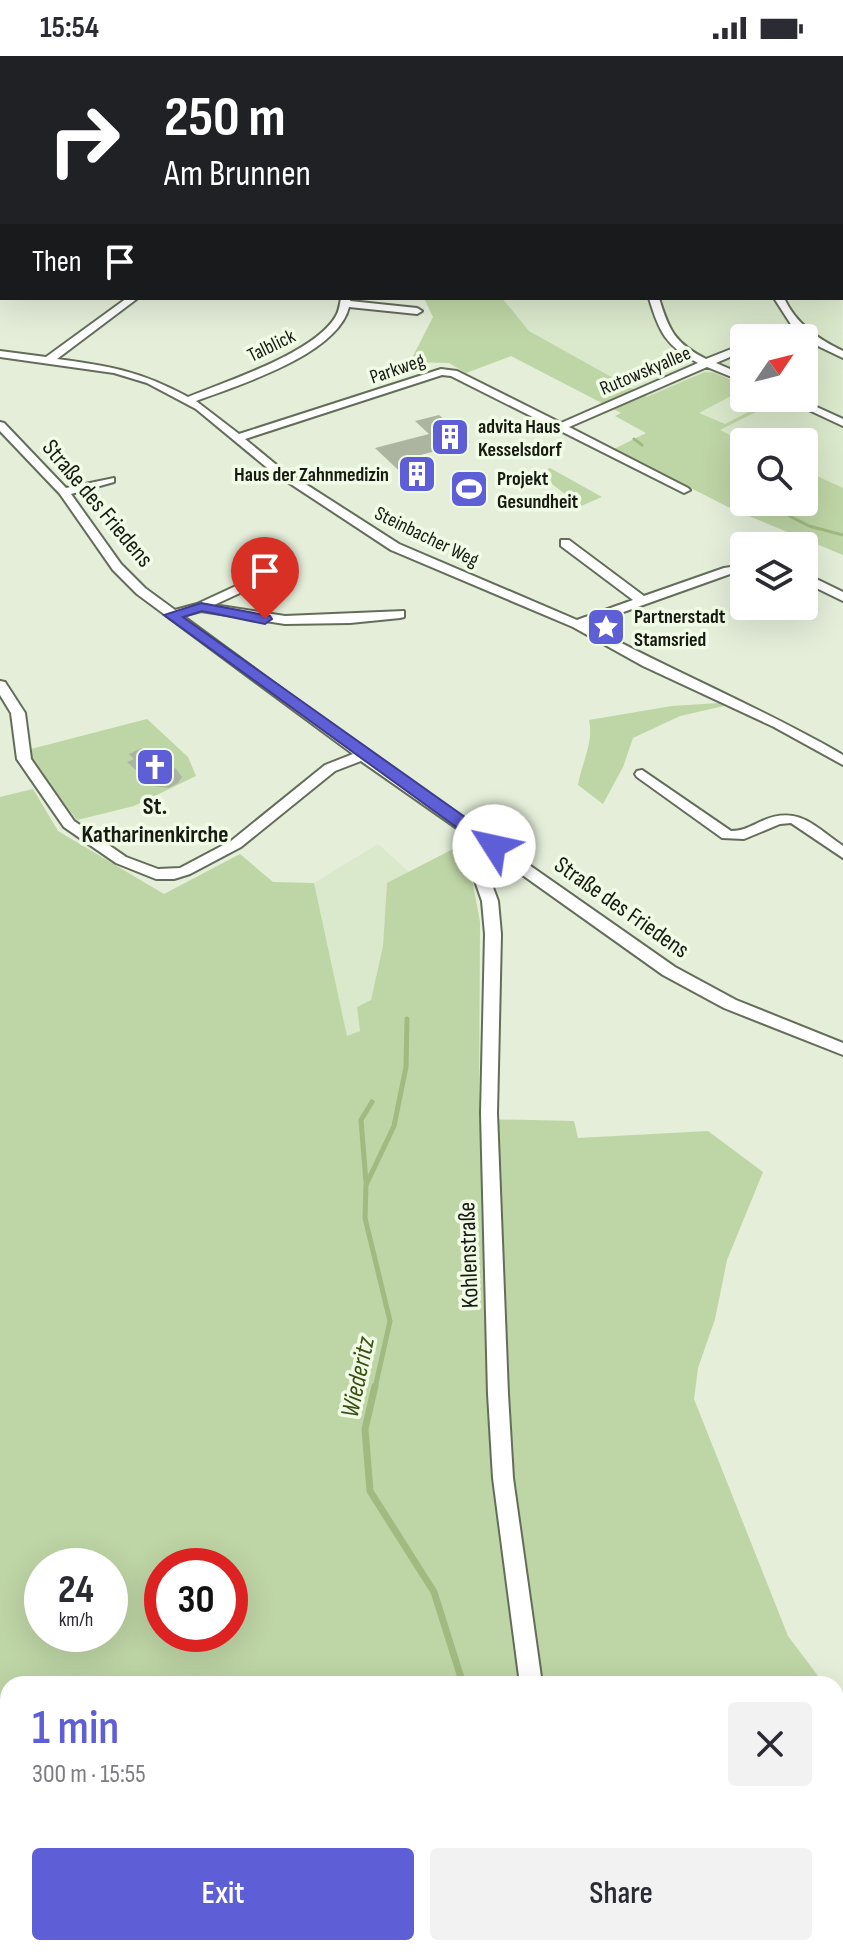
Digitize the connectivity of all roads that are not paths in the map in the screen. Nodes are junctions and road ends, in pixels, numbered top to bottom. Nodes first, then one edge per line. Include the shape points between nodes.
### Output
1 (130, 300) edge
2 (655, 300) edge
3 (780, 300) edge
4 (346, 301) edge
5 (417, 311) dead end
6 (796, 324) edge
7 (818, 339) edge
8 (730, 353) edge
9 (0, 354) edge
10 (843, 355) edge
11 (49, 360) junction
12 (709, 363) junction
13 (730, 373) edge
14 (189, 400) junction
15 (818, 412) edge
16 (843, 423) edge
17 (0, 425) edge
18 (561, 427) junction
19 (237, 438) junction
20 (110, 480) dead end
21 (684, 490) dead end
22 (64, 492) junction
23 (565, 543) dead end
24 (730, 571) edge
25 (251, 583) dead end
26 (818, 584) edge
27 (843, 597) edge
28 (642, 601) junction
29 (201, 607) junction
30 (400, 614) dead end
31 (172, 615) junction
32 (577, 624) junction
33 (0, 685) edge
34 (363, 755) junction
35 (843, 761) edge
36 (642, 774) dead end
37 (472, 831) junction
38 (843, 853) edge
39 (842, 1047) edge
40 (530, 1676) edge

1 - 11 street
2 - 12 street via 667,334
3 - 6 street
4 - 5 street
4 - 14 street, Talblick via 325,337
7 - 10 street
8 - 12 street, Rutowskyallee
9 - 11 street, Steinbacher Weg
11 - 14 street, Steinbacher Weg via 136,376
12 - 13 street
12 - 18 street, Rutowskyallee
14 - 19 street, Steinbacher Weg
15 - 16 street
17 - 22 street, Straße des Friedens
18 - 19 street, Parkweg via 453,373 441,372
18 - 21 street, Parkweg
19 - 32 street, Steinbacher Weg via 395,547
20 - 22 street
22 - 31 street, Straße des Friedens via 117,567
23 - 28 street
24 - 28 street
25 - 29 street
26 - 27 street
28 - 32 street
29 - 30 street via 285,620
29 - 31 street
31 - 34 street, Straße des Friedens
32 - 35 street, Steinbacher Weg
33 - 34 street via 18,713 24,759 69,824 121,860 156,874 185,871 236,844 330,768
34 - 37 street, Straße des Friedens
36 - 38 street via 727,835 743,836 785,817
37 - 39 street, Straße des Friedens via 682,978 758,1016
37 - 40 street, Kohlenstraße via 466,835 490,901 493,934 489,1113 498,1394 503,1478

